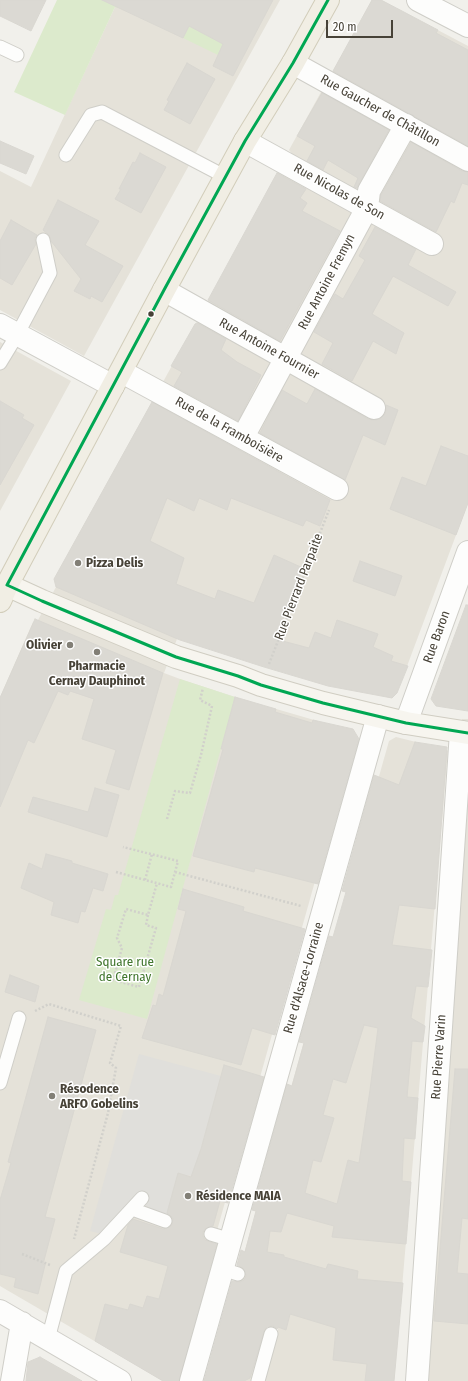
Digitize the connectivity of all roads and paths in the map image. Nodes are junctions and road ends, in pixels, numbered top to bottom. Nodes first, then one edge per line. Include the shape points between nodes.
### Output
1 (328, 0) edge
2 (418, 0) edge
3 (468, 26) edge
4 (0, 47) edge
5 (17, 55) dead end
6 (293, 63) junction
7 (406, 125) junction
8 (245, 141) junction
9 (66, 155) dead end
10 (468, 160) edge
11 (226, 177) junction
12 (367, 208) junction
13 (43, 240) dead end
14 (432, 244) dead end
15 (164, 290) junction
16 (8, 330) edge
17 (285, 359) junction
18 (0, 363) edge
19 (118, 379) junction
20 (374, 408) dead end
21 (243, 437) junction
22 (337, 490) joint
23 (468, 552) edge
24 (2, 589) edge
25 (204, 682) dead end
26 (261, 685) junction
27 (378, 716) junction
28 (406, 722) junction
29 (465, 733) edge
30 (167, 819) dead end
31 (123, 847) dead end
32 (152, 854) junction
33 (116, 872) dead end
34 (175, 872) junction
35 (145, 880) junction
36 (158, 883) junction
37 (323, 912) junction
38 (148, 914) junction
39 (19, 1018) joint
40 (0, 1083) edge
41 (142, 1198) dead end
42 (132, 1210) junction
43 (165, 1221) dead end
44 (22, 1254) dead end
45 (66, 1271) junction
46 (0, 1311) edge
47 (22, 1323) junction
48 (272, 1334) dead end
49 (48, 1339) junction
50 (12, 1381) edge
51 (120, 1381) edge
52 (190, 1381) edge
53 (258, 1381) edge
54 (417, 1381) edge

1 - 6 main road
2 - 3 street
4 - 5 lane
6 - 7 street, Rue Gaucher de Châtillon
6 - 8 main road
7 - 10 street, Rue Gaucher de Châtillon
7 - 12 street, Rue Antoine Fremyn via 368,191
8 - 11 main road
8 - 12 street, Rue Nicolas de Son
9 - 11 lane via 91,114 102,112
11 - 15 main road
12 - 14 street, Rue Nicolas de Son
12 - 17 street, Rue Antoine Fremyn
13 - 16 lane via 50,273
15 - 17 street, Rue Antoine Fournier
15 - 19 main road
16 - 18 lane
16 - 19 street, Rue de la Framboisière
17 - 20 street, Rue Antoine Fournier
17 - 21 street, Rue Antoine Fremyn
19 - 21 street, Rue de la Framboisière
19 - 24 main road
21 - 22 street, Rue de la Framboisière
22 - 26 path, Rue Pierrard Parpaite
23 - 28 street, Rue Baron
24 - 26 main road via 42,601 176,656
25 - 30 path via 200,700 212,706 201,755 190,793 175,791
26 - 27 main road
27 - 28 main road
27 - 37 street, Rue d'Alsace-Lorraine
28 - 29 main road
29 - 54 street, Rue Pierre Varin
31 - 32 path
32 - 34 path via 178,861
32 - 35 path
33 - 35 path
34 - 36 path via 171,887
34 - 37 path
35 - 36 path
36 - 38 path
37 - 52 street, Rue d'Alsace-Lorraine via 221,1237 230,1271
38 - 38 path via 126,909 117,938 122,948 113,980 139,987 156,928 146,925
39 - 40 lane
39 - 45 path via 49,1004 120,1026 110,1063 116,1068 108,1113
41 - 42 lane
42 - 43 lane
42 - 45 lane via 104,1239
44 - 45 path
45 - 49 lane
46 - 47 street
47 - 49 street
47 - 50 street
48 - 53 lane
49 - 51 street

